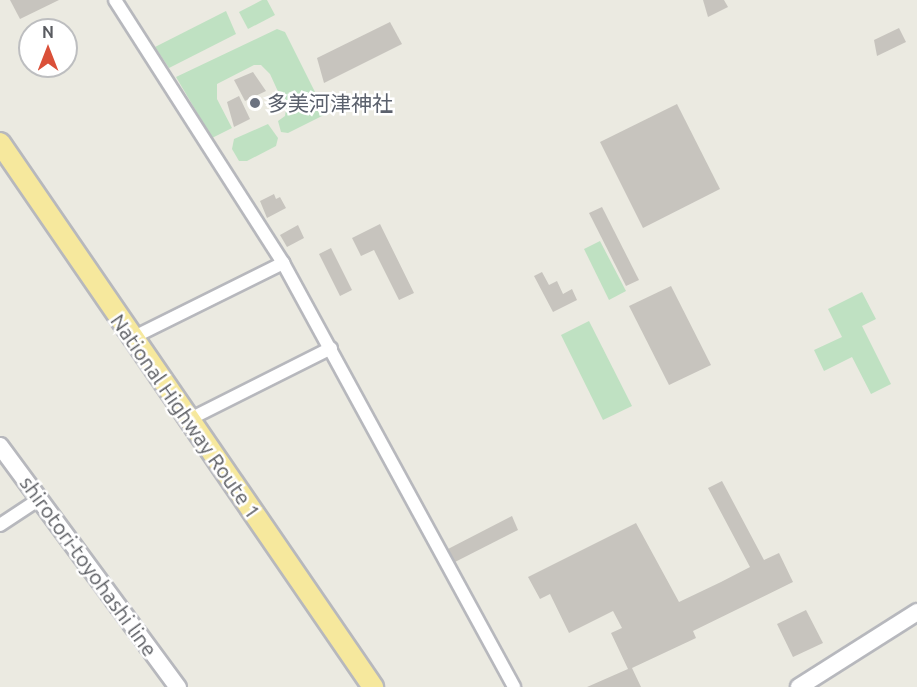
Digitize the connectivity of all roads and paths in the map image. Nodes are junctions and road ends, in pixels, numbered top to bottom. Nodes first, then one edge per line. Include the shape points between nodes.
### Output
1 (115, 0) edge
2 (0, 143) edge
3 (0, 167) edge
4 (283, 263) junction
5 (132, 338) junction
6 (331, 348) junction
7 (188, 420) junction
8 (0, 446) edge
9 (41, 498) junction
10 (0, 525) edge
11 (917, 612) edge
12 (178, 687) edge
13 (358, 687) edge
14 (374, 687) edge
15 (514, 687) edge
16 (799, 687) edge

1 - 4 street
2 - 5 highway, National Highway Route 1
3 - 13 highway, National Highway Route 1
4 - 5 street
4 - 6 street
5 - 7 highway, National Highway Route 1
6 - 7 street
6 - 15 street
7 - 14 highway, National Highway Route 1
8 - 9 main road, shirotori-toyohashi line
9 - 10 street
9 - 12 main road, shirotori-toyohashi line
11 - 16 main road

